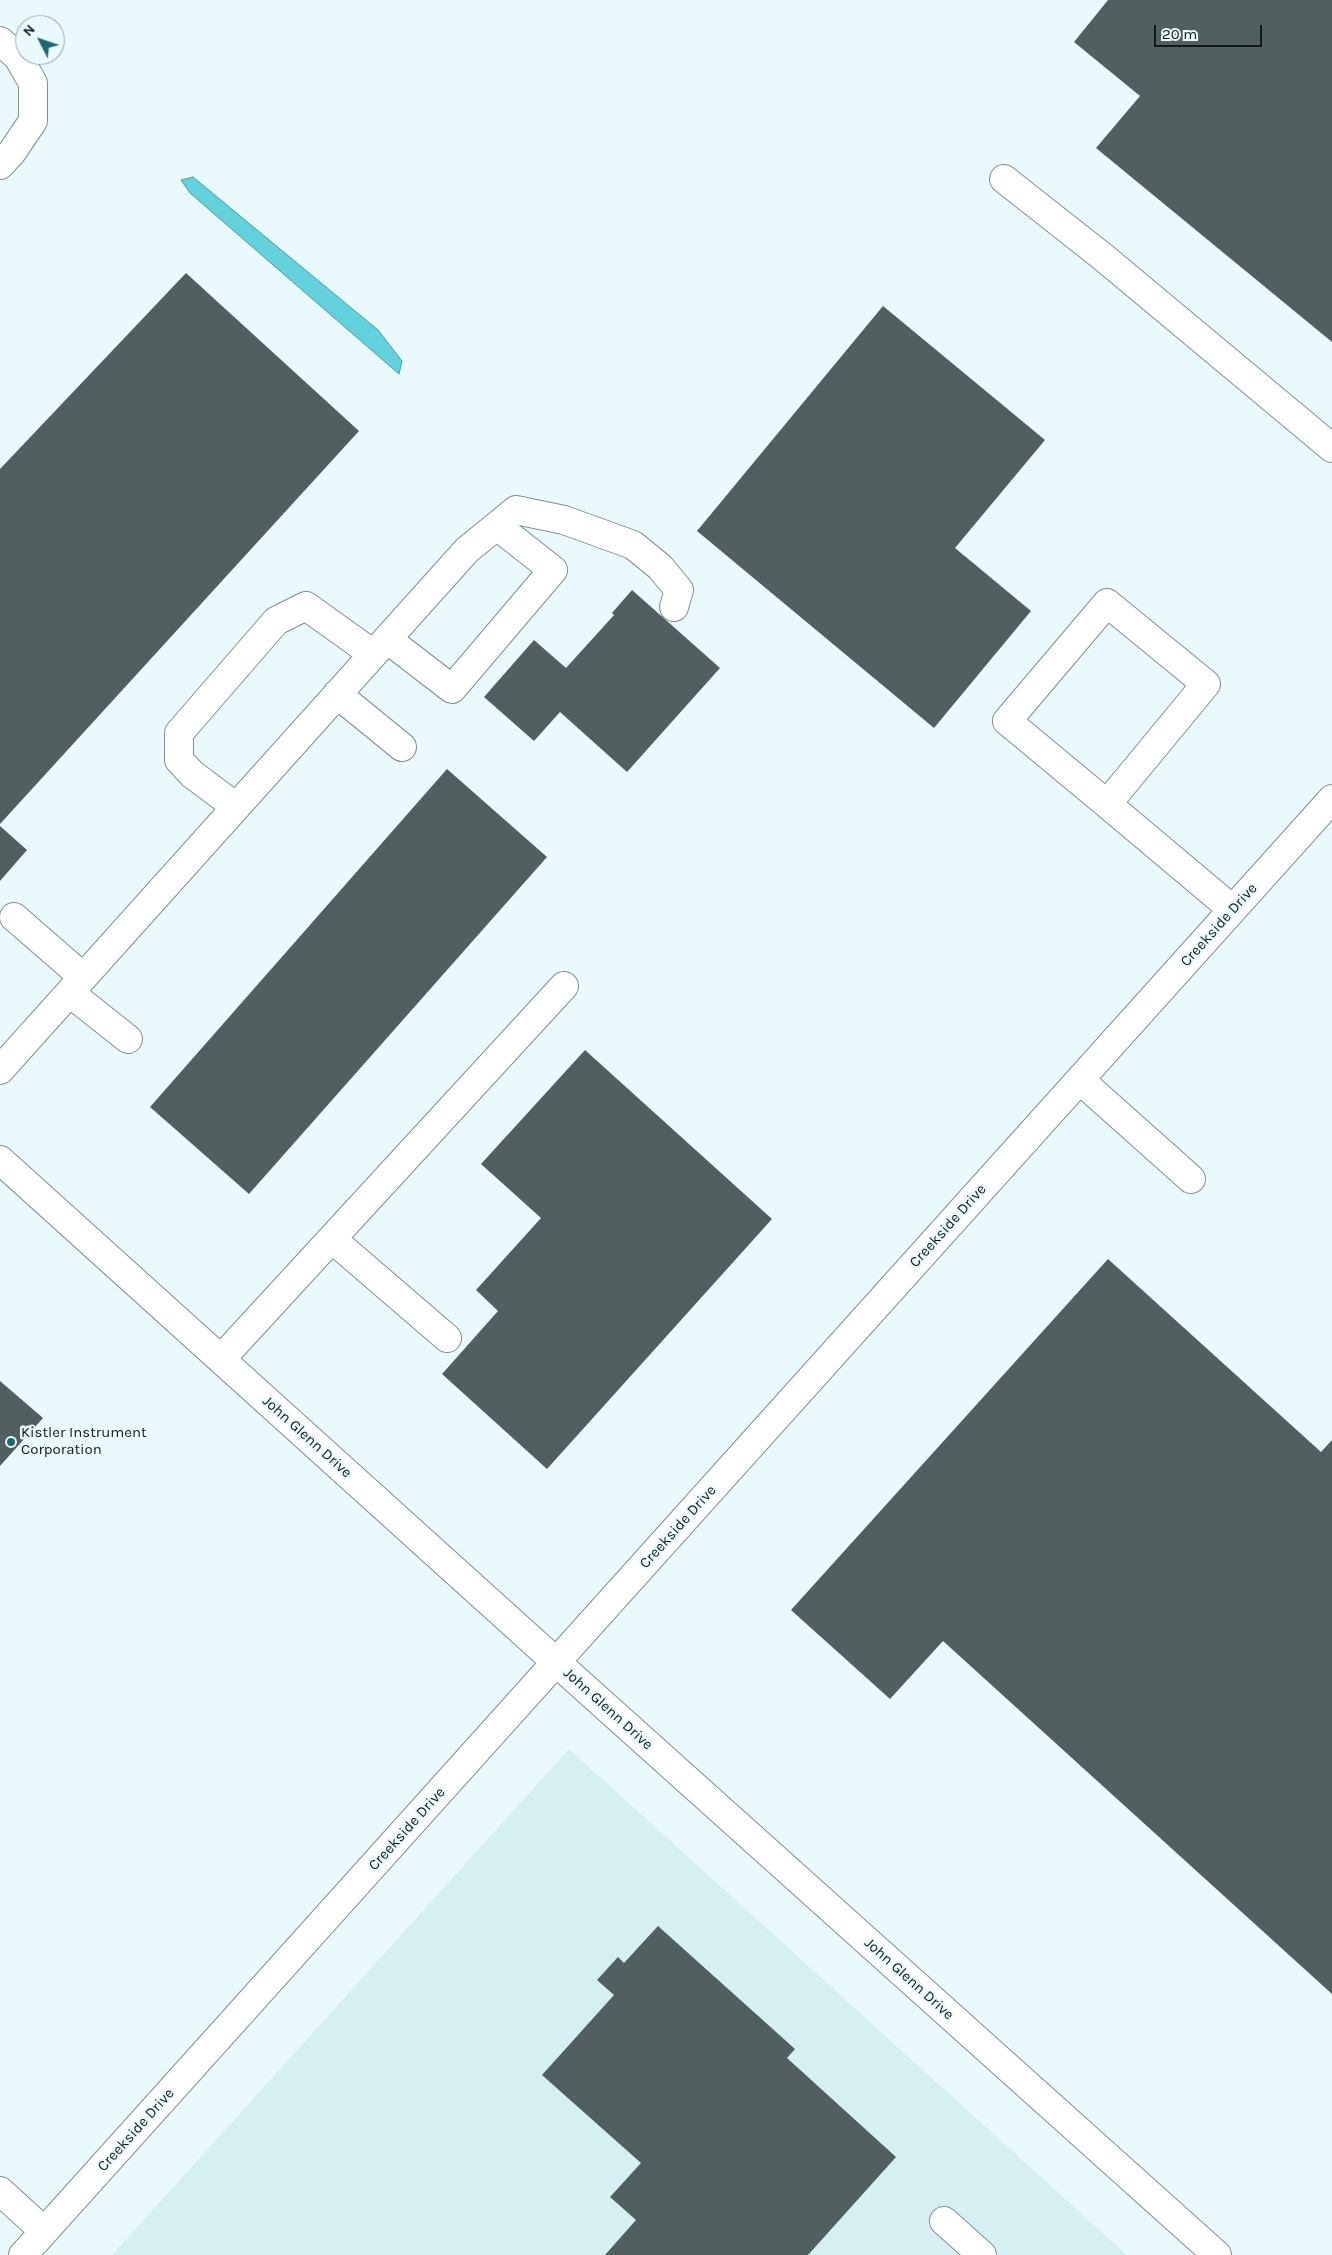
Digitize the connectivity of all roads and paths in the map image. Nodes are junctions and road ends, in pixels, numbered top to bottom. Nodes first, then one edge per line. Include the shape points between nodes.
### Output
1 (0, 41) edge
2 (0, 165) edge
3 (1004, 179) dead end
4 (1332, 448) edge
5 (497, 526) junction
6 (674, 607) dead end
7 (380, 647) junction
8 (337, 694) junction
9 (402, 747) dead end
10 (1332, 799) edge
11 (1107, 804) junction
12 (236, 807) junction
13 (1232, 909) junction
14 (14, 917) dead end
15 (76, 985) junction
16 (564, 986) dead end
17 (128, 1039) dead end
18 (0, 1070) edge
19 (1080, 1080) junction
20 (0, 1160) edge
21 (1191, 1180) dead end
22 (332, 1239) junction
23 (447, 1338) dead end
24 (221, 1359) junction
25 (556, 1662) junction
26 (0, 2191) edge
27 (944, 2221) dead end
28 (44, 2231) junction
29 (23, 2255) edge
30 (982, 2255) edge
31 (1218, 2255) edge

1 - 2 street via 18,57 33,83 34,121
3 - 4 street
5 - 6 street via 516,510 564,520 633,545 660,567 678,590
5 - 7 street via 467,550
5 - 7 street via 553,570 452,689
7 - 8 street
7 - 12 street via 306,606 276,621 179,733 178,760
8 - 9 street
8 - 12 street
10 - 13 street, Creekside Drive
11 - 11 street via 1007,720 1107,603 1206,684
11 - 13 street
12 - 15 street
13 - 19 street, Creekside Drive
14 - 15 street
15 - 17 street
15 - 18 street
16 - 22 street
19 - 21 street
19 - 25 street, Creekside Drive
20 - 24 street, John Glenn Drive
22 - 23 street
22 - 24 street
24 - 25 street, John Glenn Drive
25 - 28 street, Creekside Drive
25 - 31 street, John Glenn Drive
26 - 28 street
27 - 30 street
28 - 29 street, Creekside Drive

